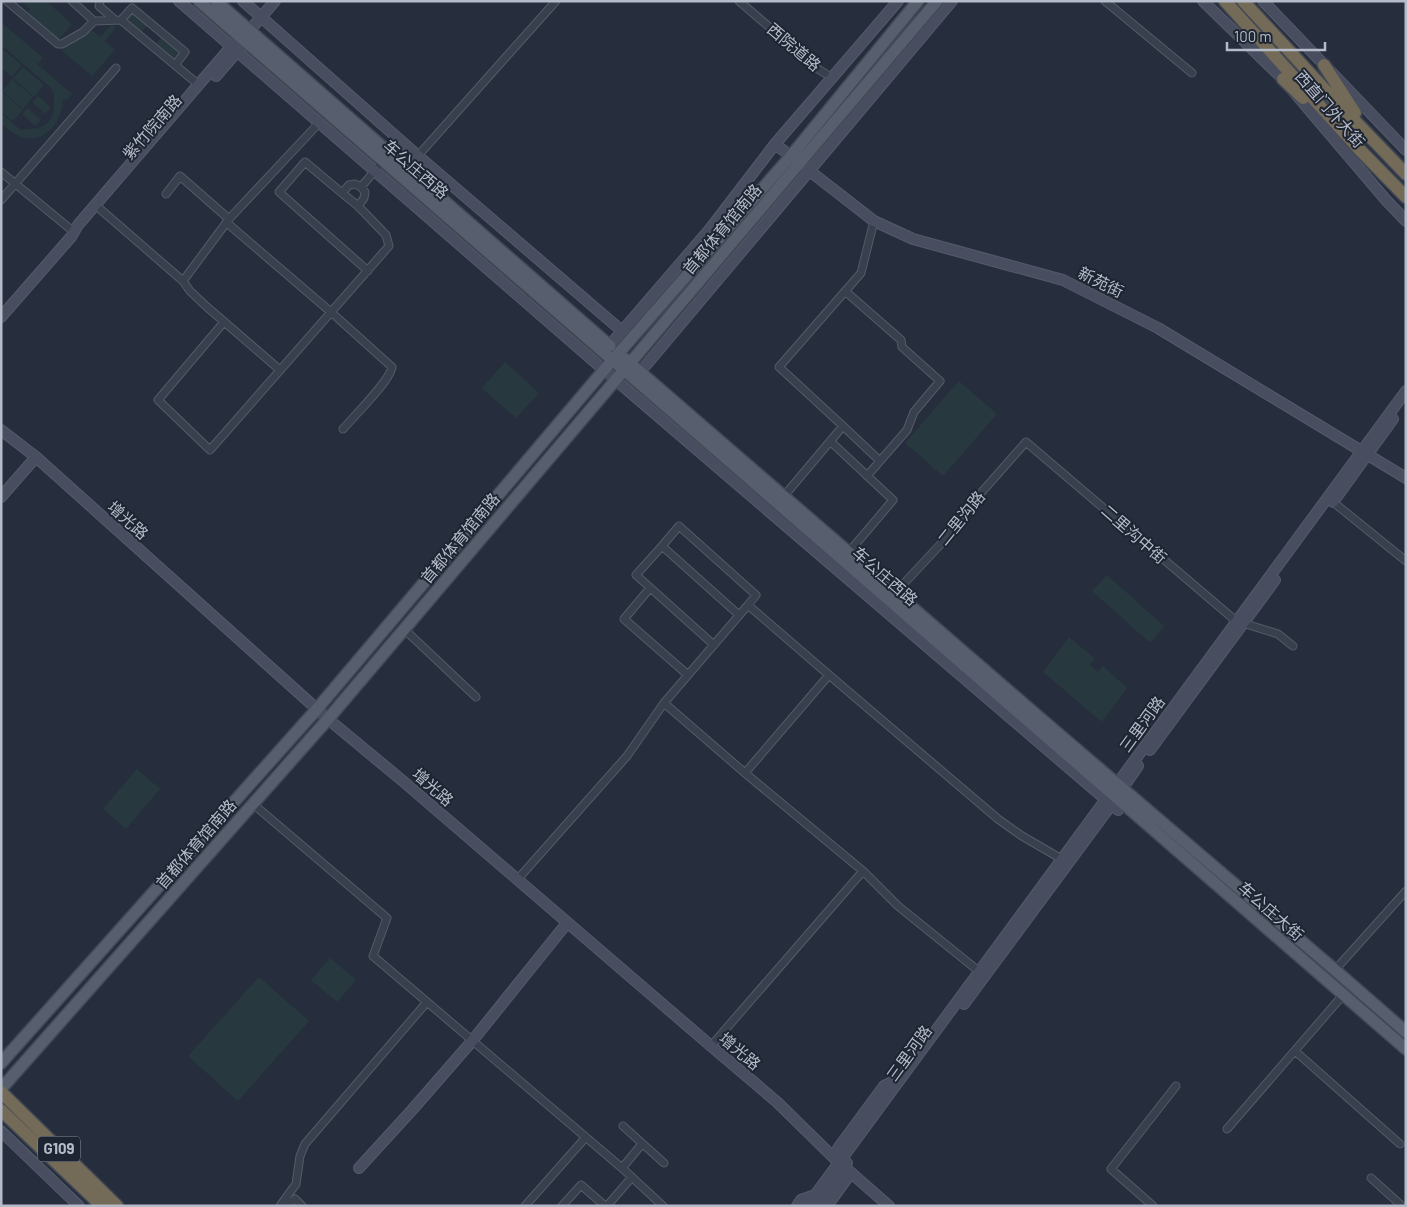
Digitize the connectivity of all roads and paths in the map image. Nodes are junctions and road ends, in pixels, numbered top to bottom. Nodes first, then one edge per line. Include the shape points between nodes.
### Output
1 (7, 1) edge
2 (72, 1) edge
3 (100, 1) edge
4 (179, 1) edge
5 (199, 1) edge
6 (216, 1) edge
7 (242, 1) edge
8 (275, 1) edge
9 (556, 1) edge
10 (739, 1) edge
11 (898, 1) edge
12 (918, 1) edge
13 (937, 1) edge
14 (952, 1) edge
15 (1105, 1) edge
16 (1204, 1) edge
17 (1225, 1) edge
18 (1243, 1) edge
19 (1263, 1) edge
20 (261, 17) junction
21 (118, 20) junction
22 (94, 21) junction
23 (245, 36) junction
24 (234, 49) junction
25 (175, 65) junction
26 (1324, 65) junction
27 (116, 68) dead end
28 (1192, 73) dead end
29 (826, 74) dead end
30 (1283, 79) junction
31 (199, 85) junction
32 (319, 123) junction
33 (1371, 138) junction
34 (775, 144) junction
35 (1358, 148) junction
36 (1406, 150) edge
37 (417, 157) junction
38 (386, 158) junction
39 (800, 163) junction
40 (375, 171) junction
41 (1, 172) edge
42 (1406, 174) edge
43 (16, 183) junction
44 (361, 187) junction
45 (342, 193) junction
46 (166, 194) dead end
47 (1406, 197) edge
48 (1, 200) edge
49 (358, 206) junction
50 (100, 209) junction
51 (228, 221) junction
52 (874, 221) junction
53 (1406, 221) edge
54 (72, 235) junction
55 (368, 271) junction
56 (183, 281) junction
57 (845, 291) junction
58 (332, 312) junction
59 (1, 317) edge
60 (224, 322) junction
61 (622, 331) junction
62 (611, 353) junction
63 (626, 366) junction
64 (280, 370) junction
65 (604, 370) junction
66 (637, 376) junction
67 (615, 380) junction
68 (1406, 391) edge
69 (1406, 402) edge
70 (843, 426) junction
71 (343, 429) dead end
72 (1, 430) edge
73 (830, 441) junction
74 (1026, 442) joint
75 (1364, 453) junction
76 (36, 458) junction
77 (880, 461) junction
78 (868, 476) junction
79 (1406, 478) edge
80 (784, 496) junction
81 (1, 497) edge
82 (1333, 502) junction
83 (662, 546) junction
84 (849, 552) junction
85 (1406, 561) edge
86 (650, 588) junction
87 (895, 593) junction
88 (748, 605) junction
89 (739, 615) junction
90 (1239, 623) junction
91 (404, 629) junction
92 (714, 645) junction
93 (1293, 646) dead end
94 (688, 675) junction
95 (829, 675) junction
96 (476, 697) dead end
97 (664, 702) junction
98 (317, 709) junction
99 (1021, 716) junction
100 (328, 719) junction
101 (1031, 736) junction
102 (745, 773) junction
103 (1114, 797) junction
104 (253, 804) junction
105 (1065, 861) junction
106 (863, 871) junction
107 (517, 880) junction
108 (1406, 891) edge
109 (567, 923) junction
110 (1335, 970) junction
111 (979, 971) junction
112 (1343, 995) junction
113 (427, 1002) junction
114 (1406, 1032) edge
115 (473, 1040) junction
116 (710, 1046) junction
117 (1406, 1049) edge
118 (1295, 1051) junction
119 (1, 1063) edge
120 (1176, 1086) dead end
121 (1, 1090) edge
122 (1, 1110) edge
123 (623, 1126) dead end
124 (1227, 1129) dead end
125 (1, 1130) edge
126 (586, 1137) junction
127 (642, 1144) junction
128 (1400, 1144) dead end
129 (664, 1163) dead end
130 (842, 1165) junction
131 (359, 1168) dead end
132 (622, 1168) junction
133 (632, 1177) junction
134 (1371, 1178) dead end
135 (816, 1194) junction
136 (79, 1206) edge
137 (102, 1206) edge
138 (117, 1206) edge
139 (280, 1206) edge
140 (286, 1206) edge
141 (302, 1206) edge
142 (525, 1206) edge
143 (562, 1206) edge
144 (606, 1206) edge
145 (663, 1206) edge
146 (797, 1206) edge
147 (807, 1206) edge
148 (816, 1206) edge
149 (827, 1206) edge
150 (889, 1206) edge
151 (1153, 1206) edge
152 (1402, 1206) edge

1 - 22 street via 58,44 83,32
2 - 22 street
3 - 21 street via 99,6
4 - 24 street
5 - 23 main road, 车公庄西路
6 - 23 main road, 车公庄西路
7 - 20 street
8 - 20 street, 紫竹院南路
9 - 37 street
10 - 29 street, 西院道路
11 - 34 street, 首都体育馆南路
12 - 39 main road, 首都体育馆南路
13 - 39 main road, 首都体育馆南路
14 - 39 street, 首都体育馆南路
15 - 28 street
16 - 30 street, 西直门外大街
17 - 35 highway, 西直门外大街
18 - 33 highway, 西直门外大街
19 - 26 street, 西直门外大街
20 - 23 street, 紫竹院南路
20 - 37 street
21 - 22 street
21 - 25 street
21 - 25 street via 132,8 185,52
23 - 24 street, 紫竹院南路
23 - 38 main road, 车公庄西路
24 - 31 street, 紫竹院南路
24 - 32 street
24 - 50 street, 紫竹院南路
25 - 31 street
26 - 33 highway
26 - 36 street, 西直门外大街
27 - 43 street
30 - 35 highway
30 - 53 street, 西直门外大街
31 - 54 street, 紫竹院南路
32 - 40 street
32 - 51 street
33 - 42 highway, 西直门外大街
34 - 39 street, 新苑街
34 - 61 street, 首都体育馆南路 via 710,229
35 - 47 highway, 西直门外大街
37 - 61 street
38 - 40 street
38 - 62 main road, 车公庄西路
39 - 52 street, 新苑街
39 - 62 main road, 首都体育馆南路
39 - 63 main road, 首都体育馆南路
39 - 66 street, 首都体育馆南路
40 - 44 street
40 - 65 street
41 - 43 street
43 - 48 street
43 - 54 street
44 - 45 street via 348,185
44 - 49 street via 365,192
45 - 49 street
45 - 55 street via 305,162 279,192
46 - 51 street via 180,176
49 - 55 street via 386,235 390,246
50 - 54 street, 紫竹院南路 via 83,229
50 - 56 street
51 - 56 street
51 - 58 street
52 - 57 street via 861,273
52 - 75 street, 新苑街 via 913,239 1063,280 1158,328
54 - 59 street, 紫竹院南路
55 - 58 street
56 - 60 street
57 - 70 street via 779,367
57 - 77 street via 901,340 902,347 940,381
58 - 64 street
58 - 71 street via 392,367 385,380
60 - 64 street
60 - 64 street via 158,400 210,450
61 - 62 street, 首都体育馆南路
62 - 63 main road, 车公庄西路
62 - 65 main road, 首都体育馆南路
63 - 66 main road, 车公庄西路
63 - 67 main road, 首都体育馆南路
65 - 67 street
65 - 98 main road, 首都体育馆南路
66 - 80 main road, 车公庄西路
66 - 99 main road, 车公庄西路
67 - 91 main road, 首都体育馆南路
67 - 101 street
68 - 75 street, 三里河路
69 - 75 street, 三里河路
70 - 73 street
70 - 77 street
72 - 76 street, 增光路
73 - 78 street
73 - 80 street
74 - 87 street, 二里沟路 via 958,519 951,533
74 - 90 street, 二里沟中街
75 - 79 street, 新苑街
75 - 82 street, 三里河路
75 - 90 street, 三里河路
76 - 81 street
76 - 98 street, 增光路
77 - 78 street
78 - 84 street via 893,500
80 - 84 main road, 车公庄西路
82 - 85 street
82 - 90 street, 三里河路
83 - 86 street via 636,575
83 - 88 street via 679,526 756,595
83 - 89 street
84 - 87 main road, 车公庄西路
86 - 92 street
86 - 94 street via 624,618
87 - 103 main road, 车公庄西路
88 - 89 street
88 - 95 street
89 - 92 street
90 - 93 street via 1278,634
90 - 103 street, 三里河路
91 - 96 street
91 - 100 main road, 首都体育馆南路
92 - 94 street
94 - 97 street
95 - 102 street
95 - 105 street via 998,819
97 - 102 street
97 - 107 street via 626,756
98 - 100 street, 增光路
98 - 119 main road, 首都体育馆南路
99 - 101 main road
99 - 103 main road, 车公庄西路
100 - 104 main road, 首都体育馆南路
100 - 107 street, 增光路
101 - 103 street
102 - 106 street
103 - 105 street, 三里河路
103 - 110 main road, 车公庄大街
103 - 112 main road, 车公庄大街
104 - 113 street via 387,918 372,956
104 - 121 main road, 首都体育馆南路
105 - 111 street, 三里河路
106 - 111 street via 898,906
106 - 116 street
107 - 109 street, 增光路
108 - 110 street
109 - 115 street
109 - 116 street, 增光路
110 - 114 main road, 车公庄大街
111 - 130 street, 三里河路
111 - 130 street, 三里河路
112 - 117 main road, 车公庄大街
112 - 118 street
113 - 115 street
113 - 139 street via 305,1144 296,1184
115 - 126 street
115 - 131 street
116 - 130 street, 增光路 via 777,1102
118 - 124 street
118 - 128 street
120 - 151 street via 1111,1170
121 - 138 highway, G109
122 - 137 highway, G109
123 - 127 street
125 - 136 street
126 - 132 street
126 - 142 street
127 - 129 street
127 - 132 street
130 - 135 street, 三里河路
130 - 148 street, 三里河路
130 - 149 street
130 - 150 street, 增光路
132 - 133 street
133 - 144 street
133 - 145 street
134 - 152 street
135 - 146 street, 三里河路 via 801,1200
135 - 147 street, 三里河路
140 - 141 street via 295,1199
143 - 144 street via 581,1185

